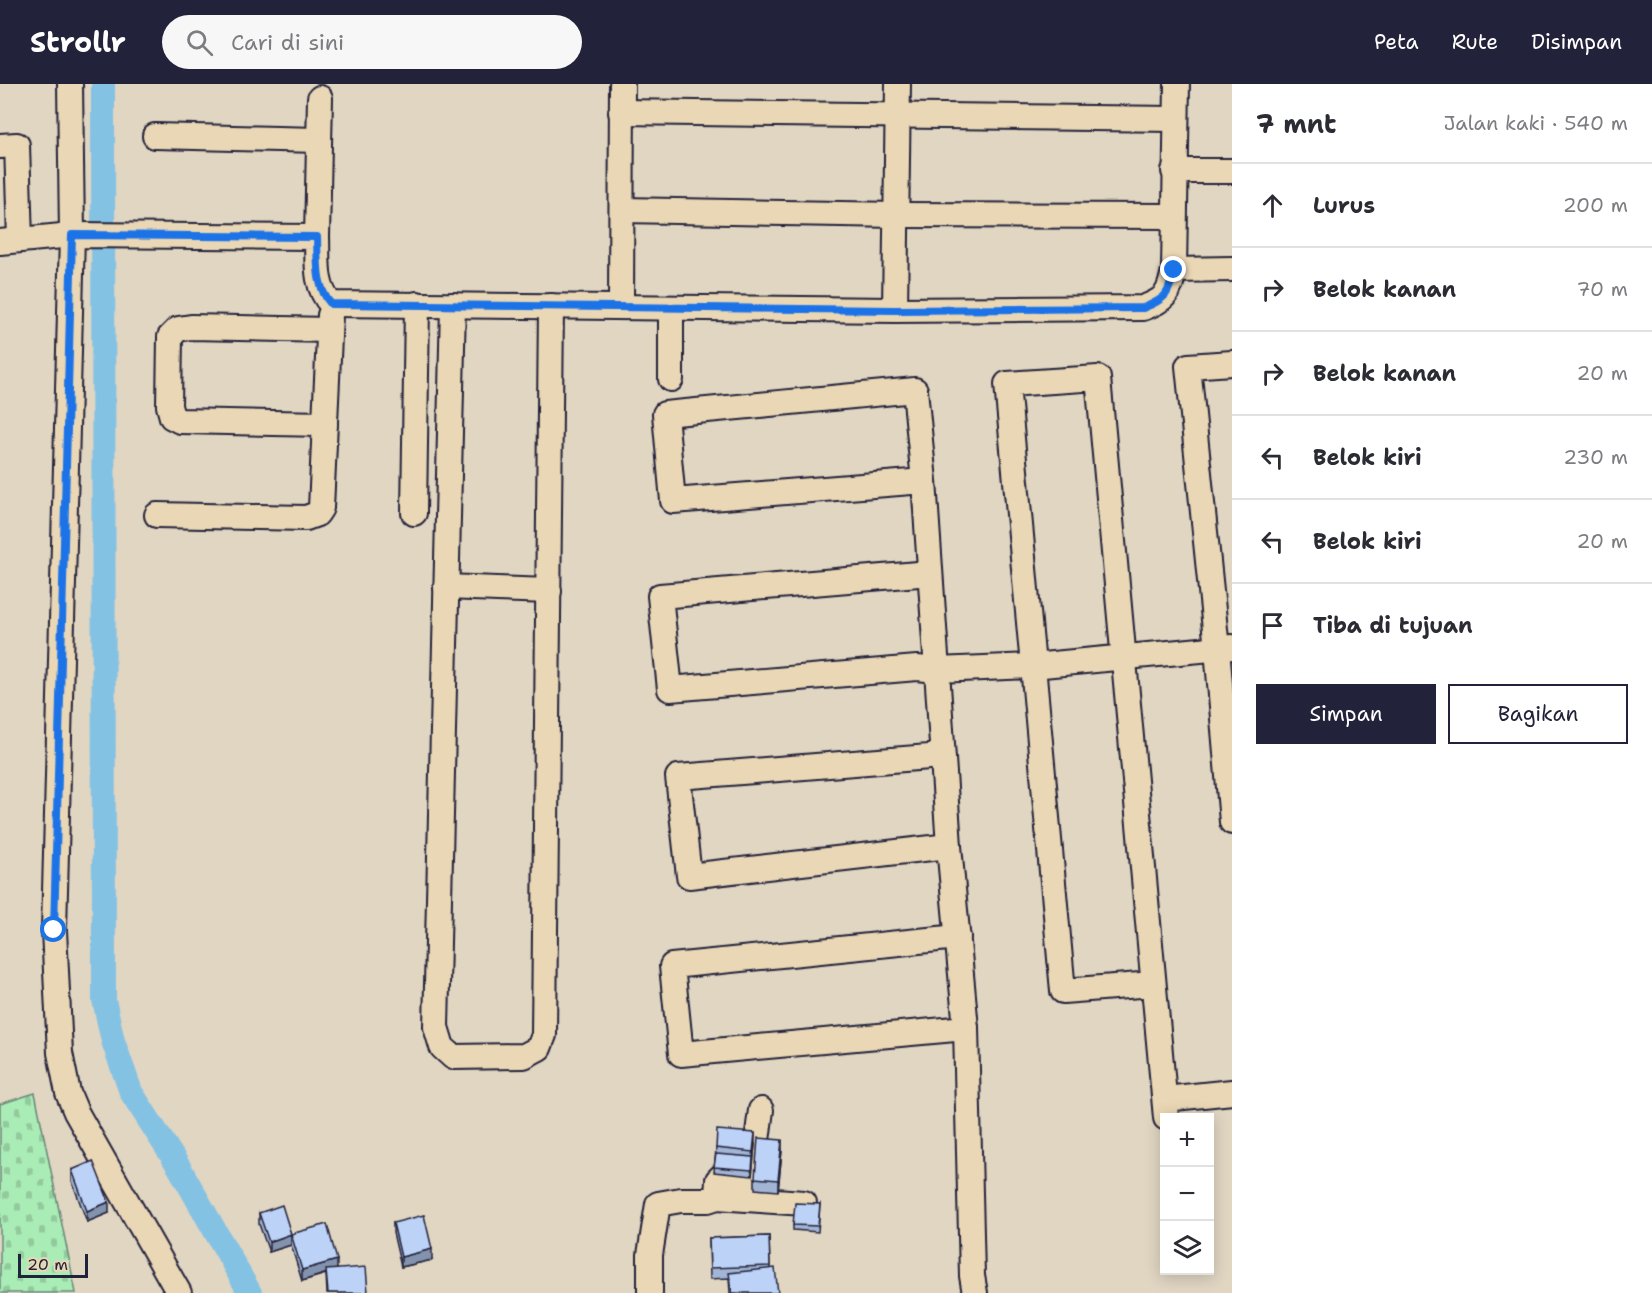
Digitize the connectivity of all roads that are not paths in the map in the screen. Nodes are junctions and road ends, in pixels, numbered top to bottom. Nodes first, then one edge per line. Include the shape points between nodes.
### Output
1 (70, 84) edge
2 (622, 84) edge
3 (898, 84) edge
4 (1176, 84) edge
5 (320, 98) dead end
6 (621, 112) junction
7 (897, 117) junction
8 (1175, 119) junction
9 (155, 136) dead end
10 (319, 140) junction
11 (0, 146) edge
12 (1174, 171) junction
13 (1232, 171) edge
14 (622, 210) junction
15 (898, 214) junction
16 (1174, 216) junction
17 (78, 235) junction
18 (317, 237) junction
19 (10, 241) edge
20 (1232, 269) edge
21 (1174, 270) junction
22 (331, 304) junction
23 (417, 304) junction
24 (453, 305) junction
25 (551, 306) junction
26 (621, 307) junction
27 (671, 308) junction
28 (895, 310) junction
29 (329, 330) junction
30 (1232, 363) edge
31 (671, 379) dead end
32 (325, 424) junction
33 (924, 481) junction
34 (414, 513) dead end
35 (157, 515) dead end
36 (930, 573) junction
37 (446, 587) junction
38 (549, 591) junction
39 (1224, 648) edge
40 (1125, 656) junction
41 (1032, 666) junction
42 (938, 670) junction
43 (942, 756) junction
44 (1232, 822) edge
45 (949, 846) junction
46 (958, 937) junction
47 (1153, 984) junction
48 (966, 1028) junction
49 (1232, 1092) edge
50 (1166, 1108) edge
51 (761, 1110) dead end
52 (717, 1197) junction
53 (804, 1203) edge
54 (179, 1293) edge
55 (650, 1293) edge
56 (975, 1293) edge

1 - 17 street
2 - 6 street
3 - 7 street
4 - 8 street
5 - 10 street
6 - 7 street
6 - 14 street
7 - 8 street
7 - 15 street
8 - 12 street
9 - 10 street
10 - 18 street
11 - 19 street via 17,145
12 - 13 street
12 - 16 street
14 - 15 street
14 - 26 street
15 - 16 street
15 - 28 street
16 - 21 street
17 - 18 street
17 - 19 street
17 - 54 street via 54,930 60,1053 76,1112
18 - 22 street via 319,283
20 - 21 street
21 - 28 street via 1170,290 1161,301 1143,308
22 - 23 street
22 - 29 street
23 - 24 street
23 - 34 street
24 - 25 street
24 - 37 street
25 - 26 street
25 - 38 street
26 - 27 street
27 - 28 street
27 - 31 street
29 - 32 street
29 - 32 street via 191,327 178,329 170,337 169,406 172,417 180,422
30 - 39 street via 1188,366
32 - 35 street via 321,508 317,514 306,518
33 - 33 street via 673,501 665,414 915,390
33 - 36 street
36 - 42 street
36 - 42 street via 660,596 670,689 917,668
37 - 38 street
37 - 38 street via 436,1027 442,1047 453,1057 524,1056 540,1048 544,1035
39 - 40 street
39 - 44 street
40 - 41 street
40 - 41 street via 1098,378 1007,384
40 - 47 street
41 - 42 street
41 - 47 street via 1063,991
42 - 43 street
43 - 45 street
43 - 45 street via 678,777 688,876
45 - 46 street
46 - 48 street
46 - 48 street via 672,966 681,1054
47 - 50 street
48 - 56 street
49 - 50 street
51 - 52 street via 752,1179 722,1176
52 - 53 street
52 - 55 street via 658,1204 650,1256

